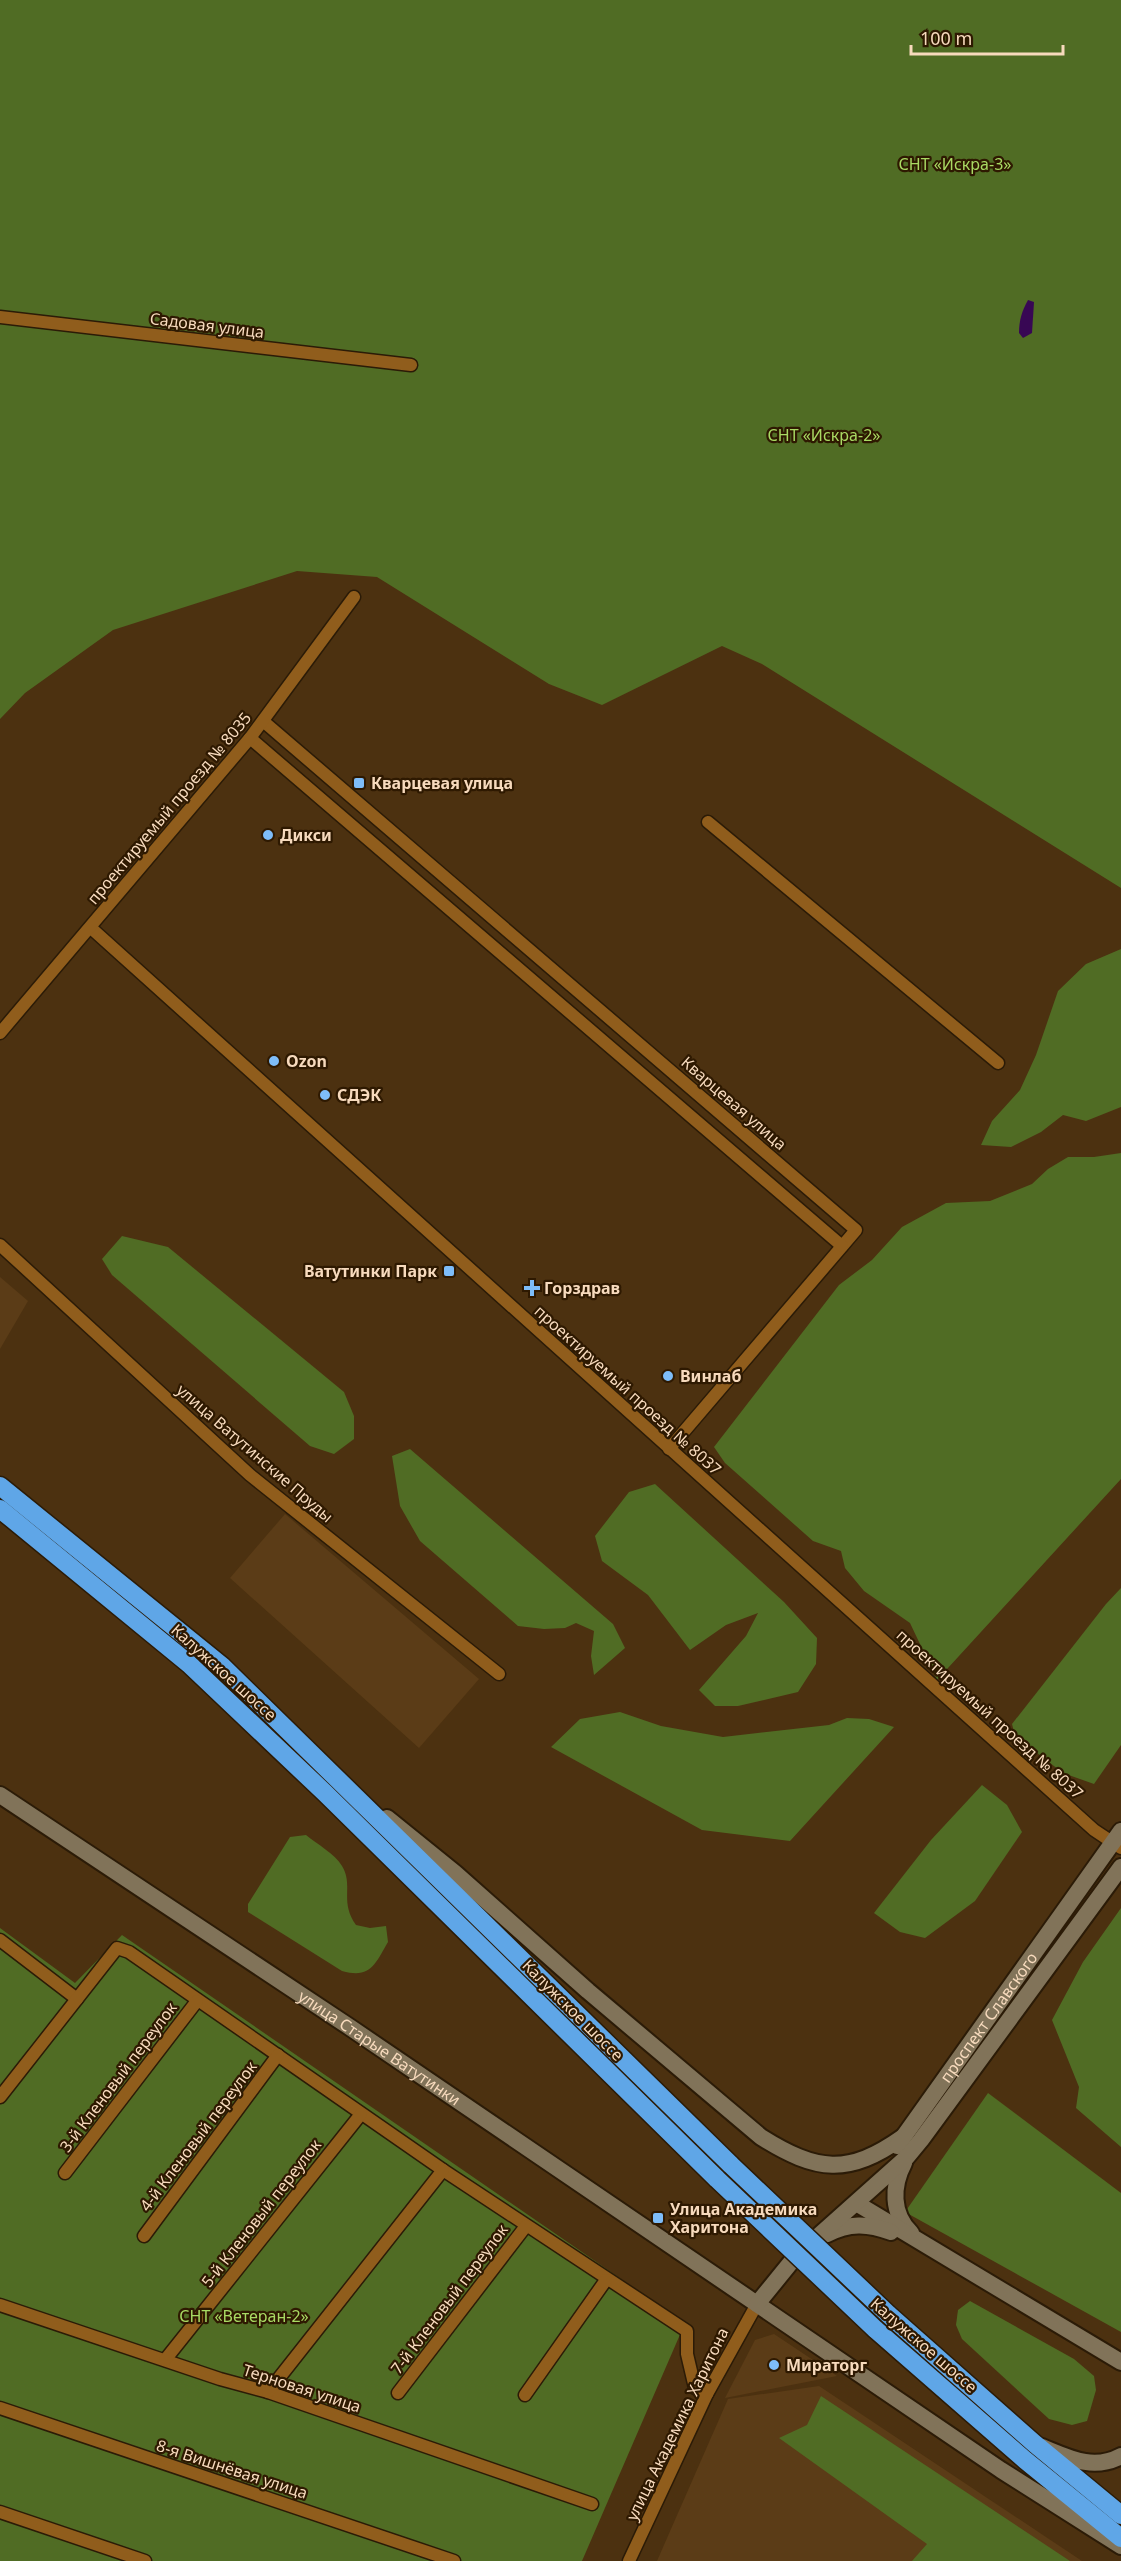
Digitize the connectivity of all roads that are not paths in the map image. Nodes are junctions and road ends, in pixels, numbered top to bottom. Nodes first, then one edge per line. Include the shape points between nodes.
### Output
1 (0, 317) edge
2 (411, 365) dead end
3 (354, 597) dead end
4 (263, 721) junction
5 (250, 738) junction
6 (708, 822) dead end
7 (91, 928) junction
8 (0, 1033) edge
9 (998, 1063) dead end
10 (0, 1245) edge
11 (842, 1246) junction
12 (669, 1449) junction
13 (0, 1486) edge
14 (0, 1509) edge
15 (499, 1674) dead end
16 (340, 1780) junction
17 (0, 1795) edge
18 (1118, 1841) edge
19 (1121, 1867) edge
20 (0, 1940) edge
21 (77, 1999) junction
22 (197, 2001) junction
23 (279, 2055) junction
24 (0, 2097) edge
25 (361, 2114) junction
26 (903, 2137) junction
27 (906, 2157) junction
28 (443, 2170) junction
29 (65, 2173) dead end
30 (856, 2203) junction
31 (526, 2226) junction
32 (144, 2236) dead end
33 (815, 2240) junction
34 (922, 2244) junction
35 (606, 2280) junction
36 (757, 2304) junction
37 (0, 2305) edge
38 (165, 2360) junction
39 (1121, 2362) edge
40 (268, 2392) junction
41 (398, 2392) dead end
42 (707, 2394) junction
43 (525, 2395) dead end
44 (0, 2408) edge
45 (1035, 2444) junction
46 (1121, 2456) edge
47 (592, 2504) dead end
48 (0, 2512) edge
49 (1121, 2515) edge
50 (1121, 2538) edge
51 (1121, 2546) edge
52 (145, 2561) edge
53 (454, 2561) edge
54 (629, 2561) edge

1 - 2 street, Садовая улица
3 - 4 street, проектируемый проезд № 8035
4 - 5 street, проектируемый проезд № 8035
4 - 11 street, Кварцевая улица via 856,1230
5 - 7 street, проектируемый проезд № 8035
5 - 11 street
6 - 9 street
7 - 8 street, проектируемый проезд № 8035
7 - 12 street, проектируемый проезд № 8037
10 - 15 street, улица Ватутинские Пруды via 250,1475
11 - 12 street
12 - 18 street, проектируемый проезд № 8037 via 1094,1830
13 - 16 highway, Калужское шоссе via 222,1666
14 - 50 highway, Калужское шоссе, bridge via 189,1664 875,2329
16 - 26 main road via 761,2137 785,2152 827,2164 848,2164 878,2155
16 - 45 highway, Калужское шоссе, bridge via 731,2165 888,2314
17 - 36 main road, улица Старые Ватутинки
18 - 26 main road, проспект Славского
19 - 27 main road, проспект Славского
20 - 21 street
21 - 22 street via 117,1948 143,1961
21 - 24 street
22 - 23 street
22 - 29 street, 3-й Кленовый переулок
23 - 25 street
23 - 32 street, 4-й Кленовый переулок
25 - 28 street
25 - 38 street, 5-й Кленовый переулок
26 - 30 main road, проспект Славского
27 - 30 main road, проспект Славского
27 - 34 main road via 894,2200 903,2225
28 - 31 street
28 - 40 street
30 - 33 main road, проспект Славского
30 - 34 main road
31 - 35 street
31 - 41 street, 7-й Кленовый переулок
33 - 34 main road via 856,2224 872,2225
33 - 36 main road, проспект Славского via 780,2273
34 - 39 main road
35 - 42 street via 687,2331 692,2380 695,2388
35 - 43 street
36 - 42 street, улица Академика Харитона
36 - 51 main road via 1061,2510
37 - 38 street, Терновая улица
38 - 40 street, Терновая улица
40 - 47 street, Терновая улица
42 - 54 street, улица Академика Харитона
44 - 53 street, 8-я Вишнёвая улица
45 - 46 main road via 1079,2462 1112,2461
45 - 49 highway, Калужское шоссе
48 - 52 street

